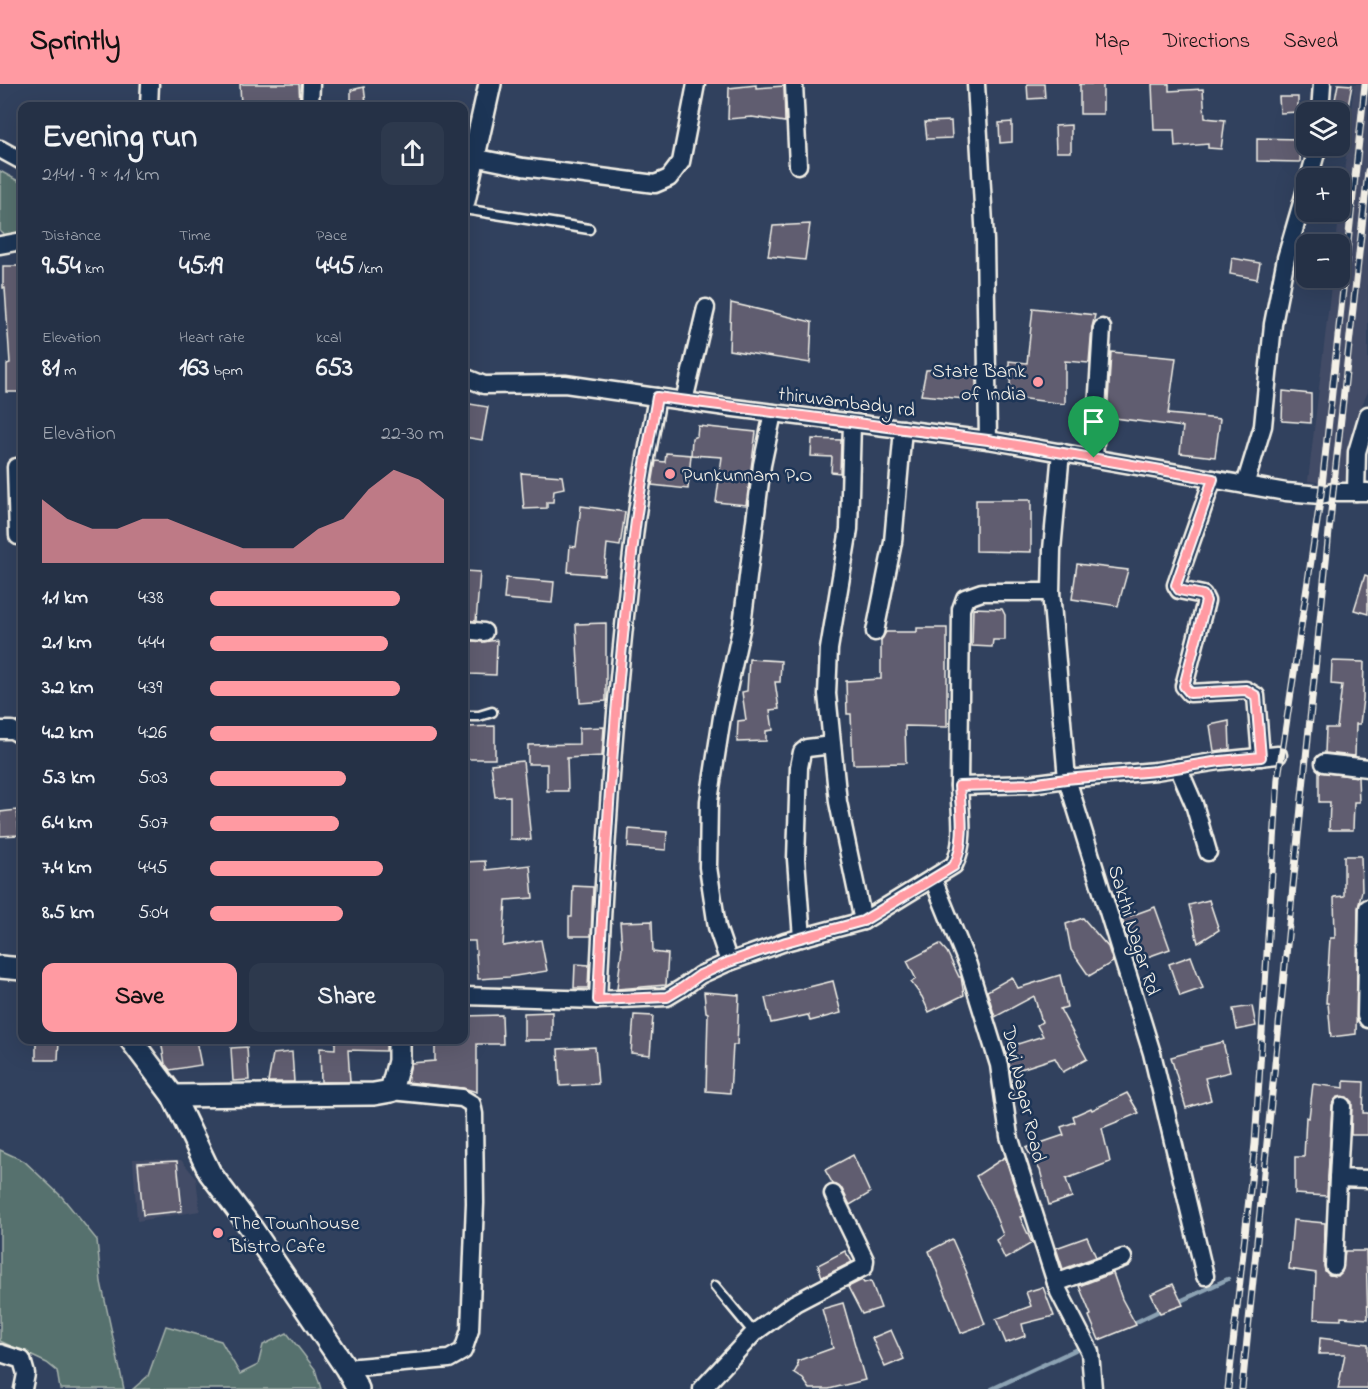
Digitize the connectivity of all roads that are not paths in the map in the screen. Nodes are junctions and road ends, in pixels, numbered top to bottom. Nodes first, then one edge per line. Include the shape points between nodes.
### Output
1 (150, 84) edge
2 (311, 84) edge
3 (490, 84) edge
4 (696, 84) edge
5 (794, 84) edge
6 (976, 84) edge
7 (1322, 84) edge
8 (149, 102) edge
9 (310, 102) edge
10 (1321, 102) edge
11 (0, 149) edge
12 (473, 158) junction
13 (18, 159) edge
14 (798, 165) dead end
15 (468, 182) edge
16 (468, 210) edge
17 (1296, 222) edge
18 (589, 229) dead end
19 (18, 242) edge
20 (0, 245) edge
21 (706, 308) dead end
22 (1102, 328) dead end
23 (468, 379) edge
24 (657, 397) junction
25 (684, 401) junction
26 (773, 413) junction
27 (1368, 416) edge
28 (852, 423) junction
29 (903, 429) junction
30 (988, 440) junction
31 (1061, 452) junction
32 (1094, 458) junction
33 (13, 467) edge
34 (1213, 479) junction
35 (1245, 485) junction
36 (1362, 492) edge
37 (18, 536) dead end
38 (1051, 592) junction
39 (468, 630) edge
40 (484, 632) dead end
41 (875, 632) dead end
42 (492, 712) dead end
43 (468, 716) edge
44 (0, 730) edge
45 (18, 734) edge
46 (832, 745) junction
47 (1278, 755) dead end
48 (1261, 757) junction
49 (1324, 763) dead end
50 (1178, 767) junction
51 (1368, 768) edge
52 (1066, 779) junction
53 (959, 786) junction
54 (1208, 852) dead end
55 (933, 879) junction
56 (1368, 908) edge
57 (863, 921) junction
58 (802, 938) junction
59 (729, 962) junction
60 (0, 967) edge
61 (18, 969) edge
62 (468, 996) edge
63 (598, 1000) junction
64 (1368, 1019) edge
65 (134, 1044) edge
66 (399, 1044) edge
67 (391, 1091) junction
68 (173, 1096) junction
69 (1342, 1106) dead end
70 (1338, 1178) junction
71 (1368, 1179) edge
72 (833, 1194) dead end
73 (1123, 1258) dead end
74 (1334, 1266) dead end
75 (1205, 1276) dead end
76 (1056, 1283) junction
77 (715, 1286) dead end
78 (754, 1333) junction
79 (0, 1353) edge
80 (346, 1368) junction
81 (23, 1389) edge
82 (358, 1389) edge
83 (702, 1389) edge
84 (1093, 1389) edge

1 - 8 street
2 - 9 street
3 - 12 street
4 - 12 street via 681,162 669,178 655,184
5 - 14 street
6 - 30 street via 985,241
7 - 10 street
11 - 13 street
12 - 15 street
16 - 18 lane
17 - 35 street via 1273,324 1263,426
19 - 20 street
21 - 25 street
22 - 32 street
23 - 24 street, thiruvambady rd via 484,385 566,384
24 - 25 street, thiruvambady rd
24 - 63 street via 634,534 607,813
25 - 26 street, thiruvambady rd
26 - 28 street, thiruvambady rd
26 - 59 street via 762,465 742,625 709,801 708,867 717,927
27 - 36 street via 1357,452
28 - 29 street, thiruvambady rd
28 - 46 street via 849,529 829,649 827,694
29 - 30 street, thiruvambady rd
29 - 41 street via 893,542
30 - 31 street, thiruvambady rd
31 - 32 street, thiruvambady rd
31 - 38 street, Sakthi Nagar Rd
32 - 34 street, thiruvambady rd
33 - 37 street
34 - 35 street, thiruvambady rd
34 - 48 street via 1176,585 1179,590 1203,595 1206,601 1184,686 1190,693 1246,690 1256,696
35 - 36 street, thiruvambady rd via 1321,495
38 - 52 street, Sakthi Nagar Rd
38 - 53 street via 982,592 965,598 961,609
39 - 40 street
42 - 43 lane
44 - 45 street
46 - 57 street via 838,802
46 - 58 street via 807,748 802,752 799,767 796,859
47 - 48 street
48 - 50 street
49 - 51 street
50 - 52 street
50 - 54 street
52 - 53 street
52 - 75 street, Sakthi Nagar Rd via 1152,1053
53 - 55 street via 959,856 954,866
55 - 57 street
55 - 76 street, Devi Nagar Road via 965,957 999,1065 1009,1136
56 - 64 street
57 - 58 street
58 - 59 street
59 - 63 street via 667,997
60 - 61 street
62 - 63 street
65 - 68 street
66 - 67 street
67 - 68 street
67 - 80 street via 462,1098 472,1104 476,1203 470,1330 463,1351 449,1359
68 - 80 street via 210,1173
69 - 70 street
70 - 71 street
70 - 74 street
72 - 78 street via 866,1264 795,1303
73 - 76 street
76 - 84 street, Devi Nagar Road via 1090,1352
77 - 78 lane
78 - 83 street
79 - 81 street via 22,1360 26,1374
80 - 82 street

